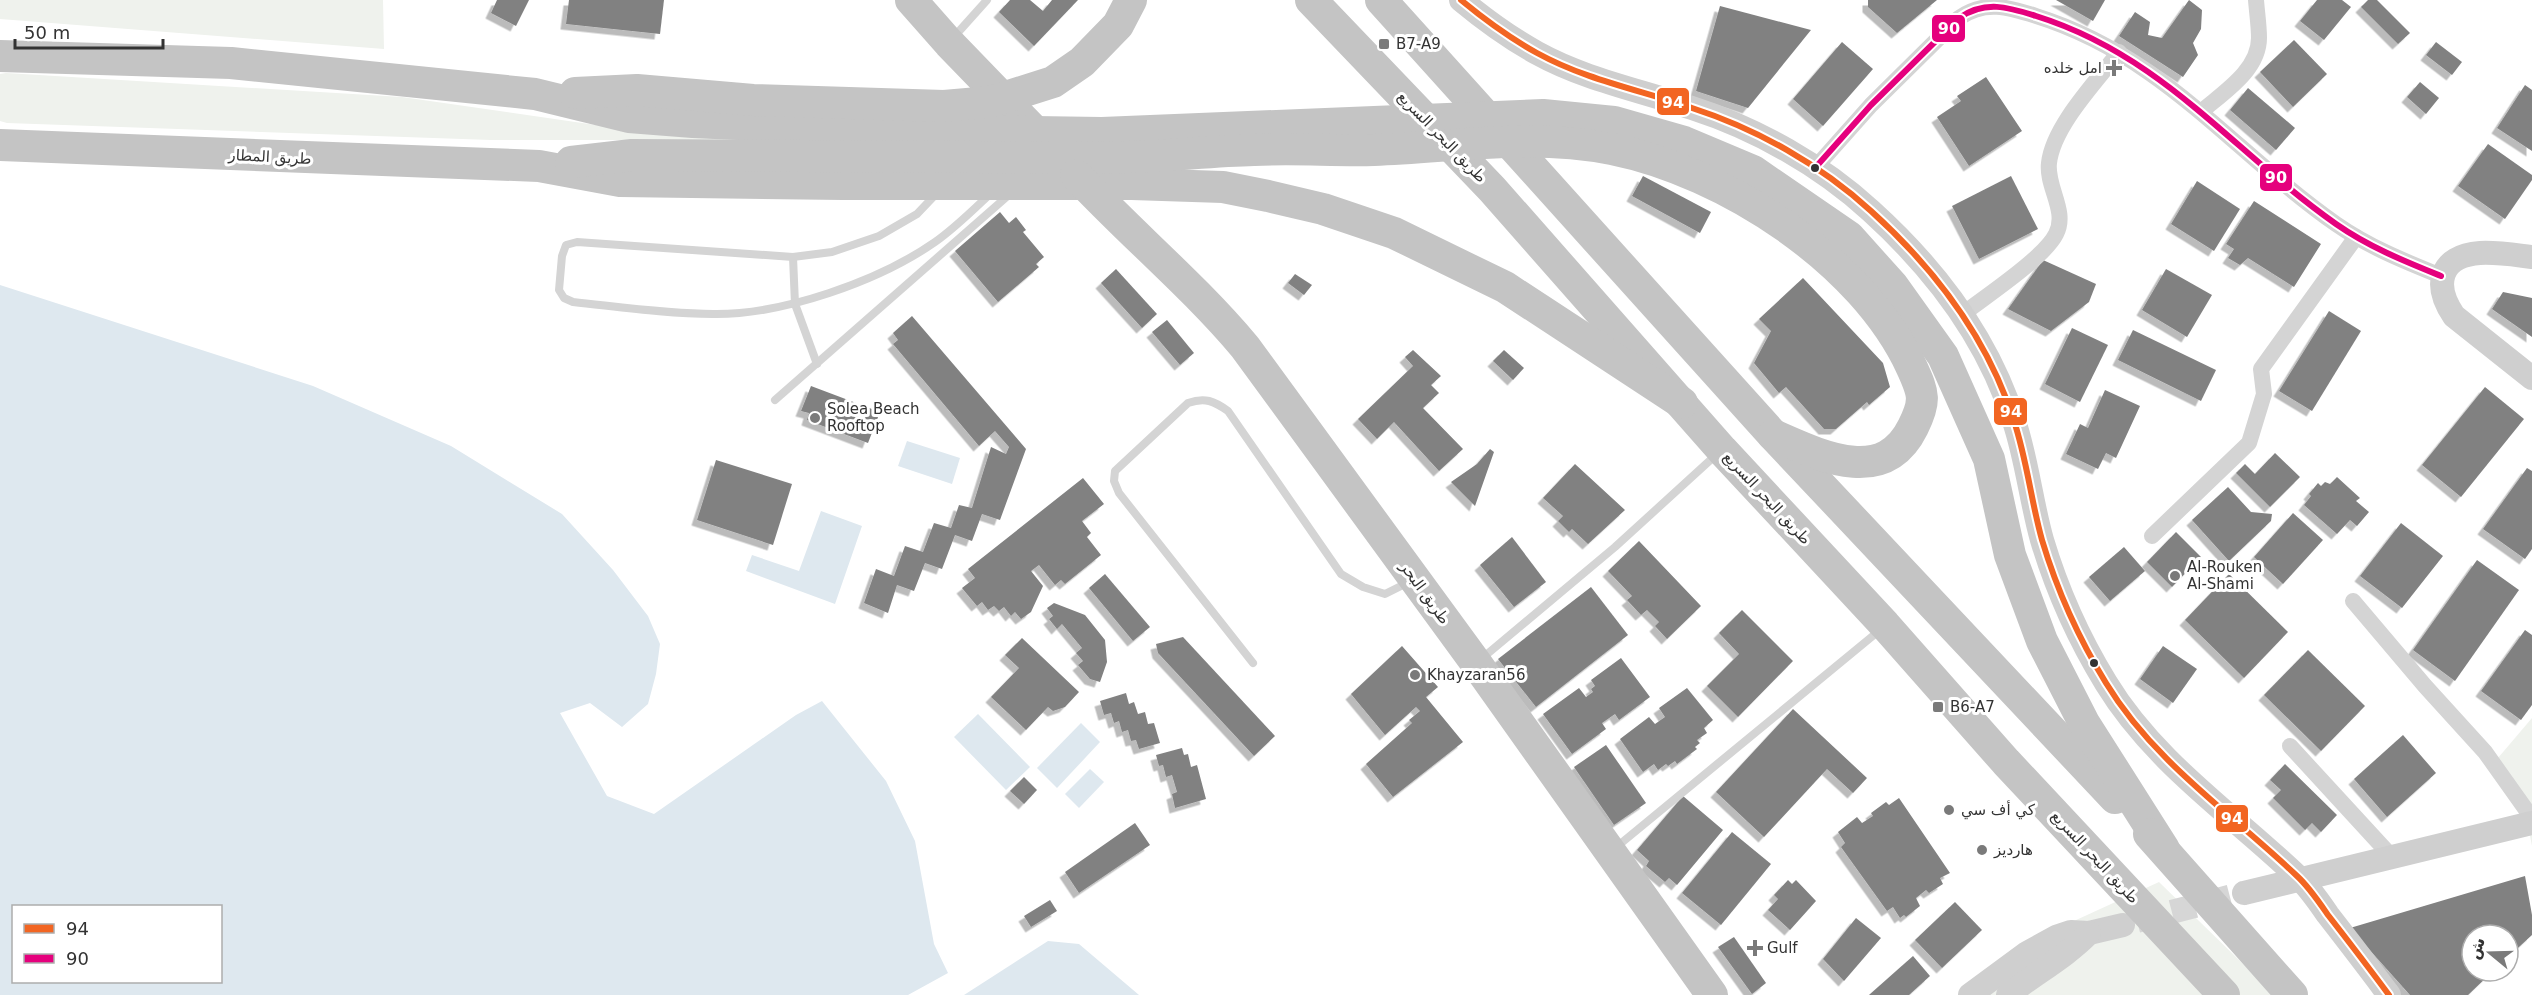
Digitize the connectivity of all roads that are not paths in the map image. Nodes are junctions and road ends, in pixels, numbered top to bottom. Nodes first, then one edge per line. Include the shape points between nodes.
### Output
1 (911, 0) edge
2 (987, 0) edge
3 (1131, 0) edge
4 (1311, 0) edge
5 (1381, 0) edge
6 (1461, 0) edge
7 (2256, 0) edge
8 (949, 43) junction
9 (2119, 52) junction
10 (3, 58) edge
11 (2202, 111) junction
12 (1020, 114) junction
13 (994, 139) dead end
14 (4, 142) edge
15 (844, 143) junction
16 (985, 147) dead end
17 (1047, 155) junction
18 (968, 164) dead end
19 (1020, 166) dead end
20 (1815, 168) junction
21 (1130, 171) junction
22 (960, 172) dead end
23 (1012, 174) dead end
24 (1031, 176) dead end
25 (2356, 237) junction
26 (793, 257) junction
27 (2532, 257) edge
28 (2441, 276) junction
29 (795, 304) junction
30 (1963, 314) junction
31 (817, 364) junction
32 (2532, 378) edge
33 (775, 400) dead end
34 (1682, 404) junction
35 (1773, 435) junction
36 (1722, 450) junction
37 (2152, 536) dead end
38 (1415, 580) junction
39 (2353, 601) dead end
40 (1885, 626) junction
41 (1253, 663) dead end
42 (1476, 663) junction
43 (2290, 746) dead end
44 (2532, 818) edge
45 (2532, 823) edge
46 (2164, 849) junction
47 (1610, 853) junction
48 (2392, 856) junction
49 (2301, 879) junction
50 (2244, 893) tunnel mouth
51 (2123, 925) tunnel mouth
52 (2089, 933) junction
53 (1712, 995) edge
54 (1970, 995) edge
55 (2008, 995) edge
56 (2224, 995) edge
57 (2292, 995) edge
58 (2389, 995) edge

1 - 8 highway, طريق البحر
2 - 8 lane
3 - 15 highway via 1118,25 1082,62 1053,82 990,102 944,106
4 - 34 highway, طريق البحر السريع via 1492,189
5 - 35 highway
6 - 20 street via 1537,54 1612,86 1693,108 1737,125
7 - 11 street via 2259,38 2253,61
8 - 12 highway, طريق البحر
9 - 11 street
9 - 20 street via 2016,10 1997,6 1971,9 1931,44
9 - 30 street via 2063,127 2051,153 2048,165 2059,211 2057,232 2041,253
10 - 15 highway via 231,63 535,94 629,117
11 - 25 street via 2334,223
12 - 13 lane
12 - 17 highway, طريق البحر
14 - 15 highway, طريق المطار via 539,166 620,181
15 - 21 highway
15 - 46 highway via 1543,115 1614,122 1684,142 1754,171 1849,237 1893,286 1943,356 1989,459 2010,555 2042,641 2084,723
16 - 18 lane
17 - 19 lane
17 - 38 highway, طريق البحر via 1214,309
20 - 30 street via 1843,187 1896,236
21 - 34 highway via 1323,208 1394,233 1505,287
21 - 35 highway via 1256,150 1373,150 1501,140 1616,150 1674,167 1733,193 1778,220 1825,256 1887,325 1923,392 1920,412 1906,441 1875,460 1854,463 1819,455
22 - 26 lane via 917,214 879,236 832,252
23 - 29 lane via 935,242 890,268
24 - 31 lane
25 - 28 street
25 - 37 street via 2261,369 2264,394 2249,443
26 - 29 lane
26 - 29 lane via 577,242 566,245 559,290 573,302 676,312 716,314
27 - 28 street via 2480,253 2446,268
28 - 32 street via 2442,293 2454,316
29 - 31 lane
30 - 49 street via 1998,377 2015,422 2054,577 2108,687 2189,782
31 - 33 lane
34 - 36 highway, طريق البحر السريع
35 - 46 highway
36 - 40 highway, طريق البحر السريع
36 - 42 lane via 1615,547
38 - 41 lane via 1385,594 1341,574 1228,411 1215,401 1201,399 1188,403 1114,471 1114,481 1119,493
38 - 42 highway, طريق البحر
39 - 44 street via 2486,752
40 - 47 lane
40 - 56 highway, طريق البحر السريع
42 - 47 highway, طريق البحر
43 - 48 street
45 - 48 street
46 - 57 highway
47 - 53 highway, طريق البحر
48 - 49 street
49 - 50 street
49 - 58 street
51 - 52 street
52 - 54 street via 2071,932 2040,945
52 - 55 street

